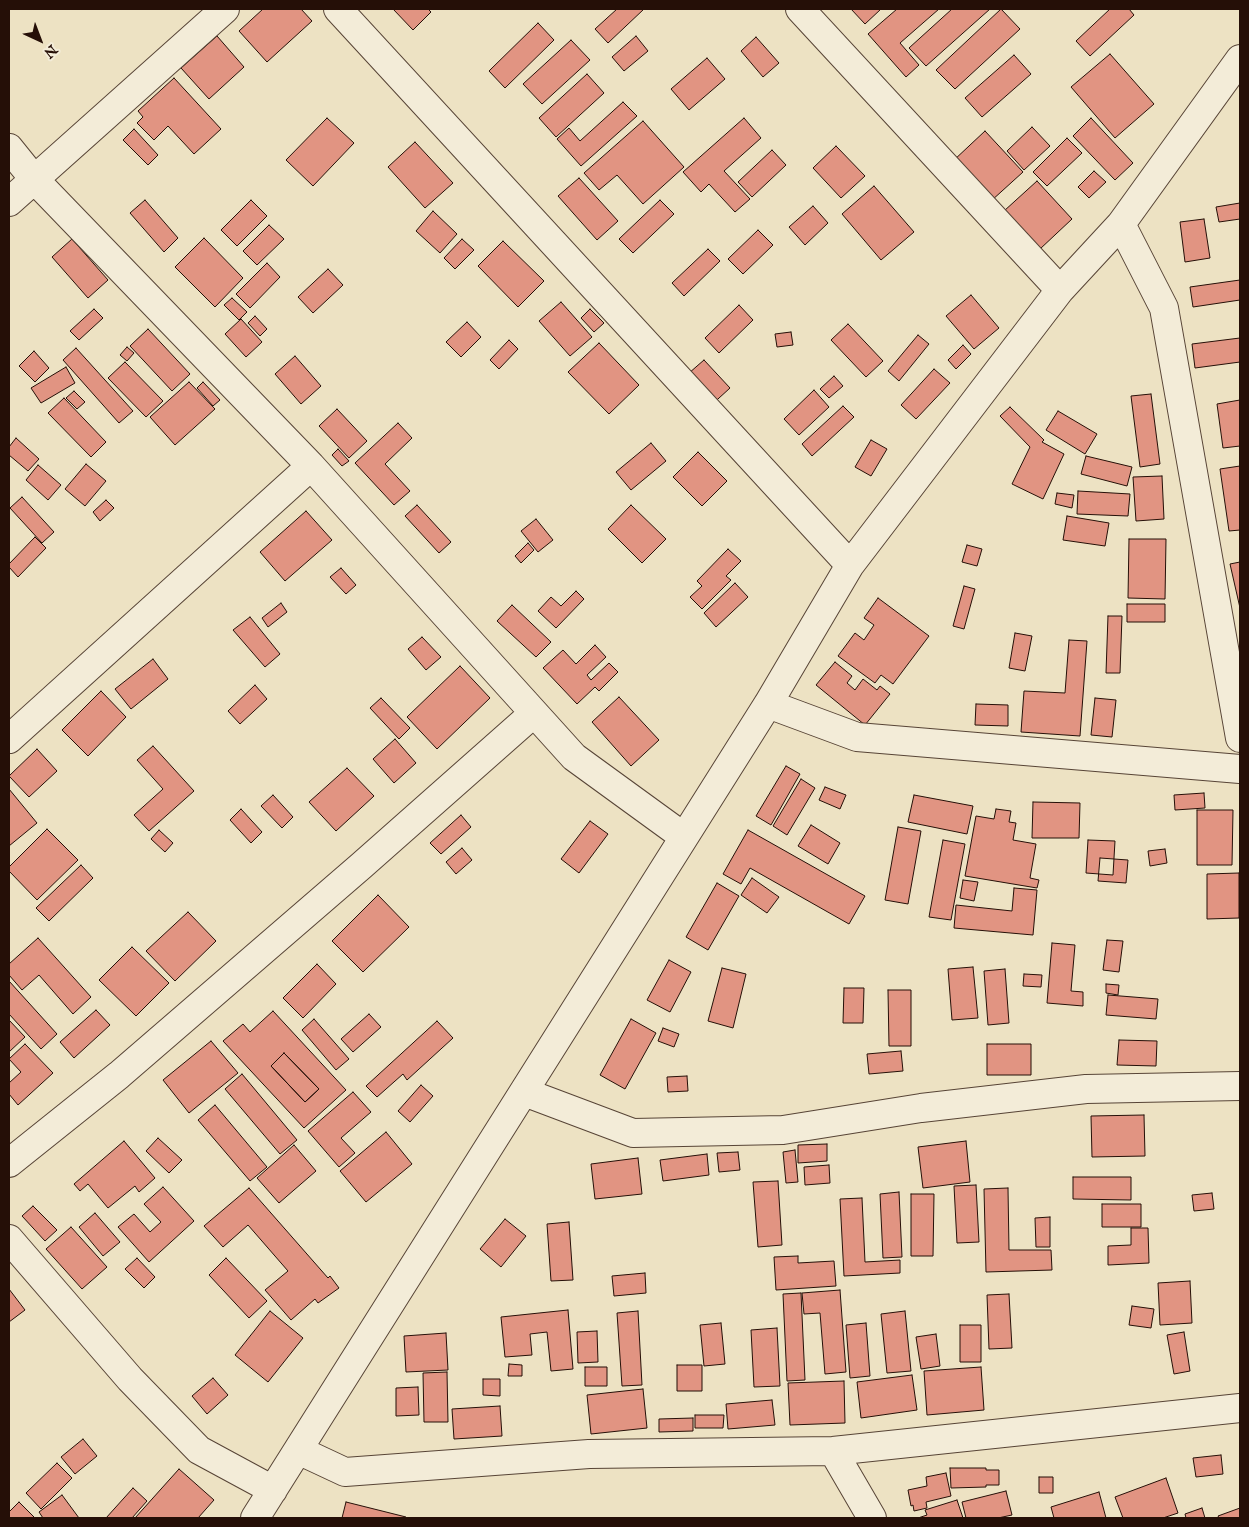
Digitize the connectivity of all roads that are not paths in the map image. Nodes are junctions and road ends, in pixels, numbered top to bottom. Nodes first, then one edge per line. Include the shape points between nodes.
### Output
1 (225, 9) edge
2 (338, 9) edge
3 (800, 9) edge
4 (1240, 59) edge
5 (9, 148) edge
6 (34, 178) junction
7 (9, 202) edge
8 (1121, 224) junction
9 (1060, 290) junction
10 (311, 466) junction
11 (850, 565) junction
12 (768, 704) junction
13 (534, 712) junction
14 (1240, 738) edge
15 (9, 739) edge
16 (1240, 769) edge
17 (684, 837) junction
18 (1240, 1086) edge
19 (524, 1092) junction
20 (9, 1163) edge
21 (9, 1239) edge
22 (1240, 1408) edge
23 (298, 1450) junction
24 (833, 1452) junction
25 (273, 1490) junction
26 (255, 1518) edge
27 (872, 1518) edge

1 - 6 street
2 - 11 street
3 - 9 street
4 - 8 street
5 - 6 street
6 - 7 street
6 - 10 street
8 - 9 street
8 - 14 street via 1164,308
9 - 11 street
10 - 13 street
10 - 15 street
11 - 12 street
12 - 16 street via 857,737
12 - 17 street
13 - 17 street via 574,757
13 - 20 street via 362,866 133,1062
17 - 19 street
18 - 19 street via 1086,1089 921,1108 784,1130 633,1133
19 - 23 street
21 - 25 street via 130,1379 199,1450
22 - 24 street
23 - 24 street via 345,1472 589,1454
23 - 25 street
24 - 27 street
25 - 26 street

